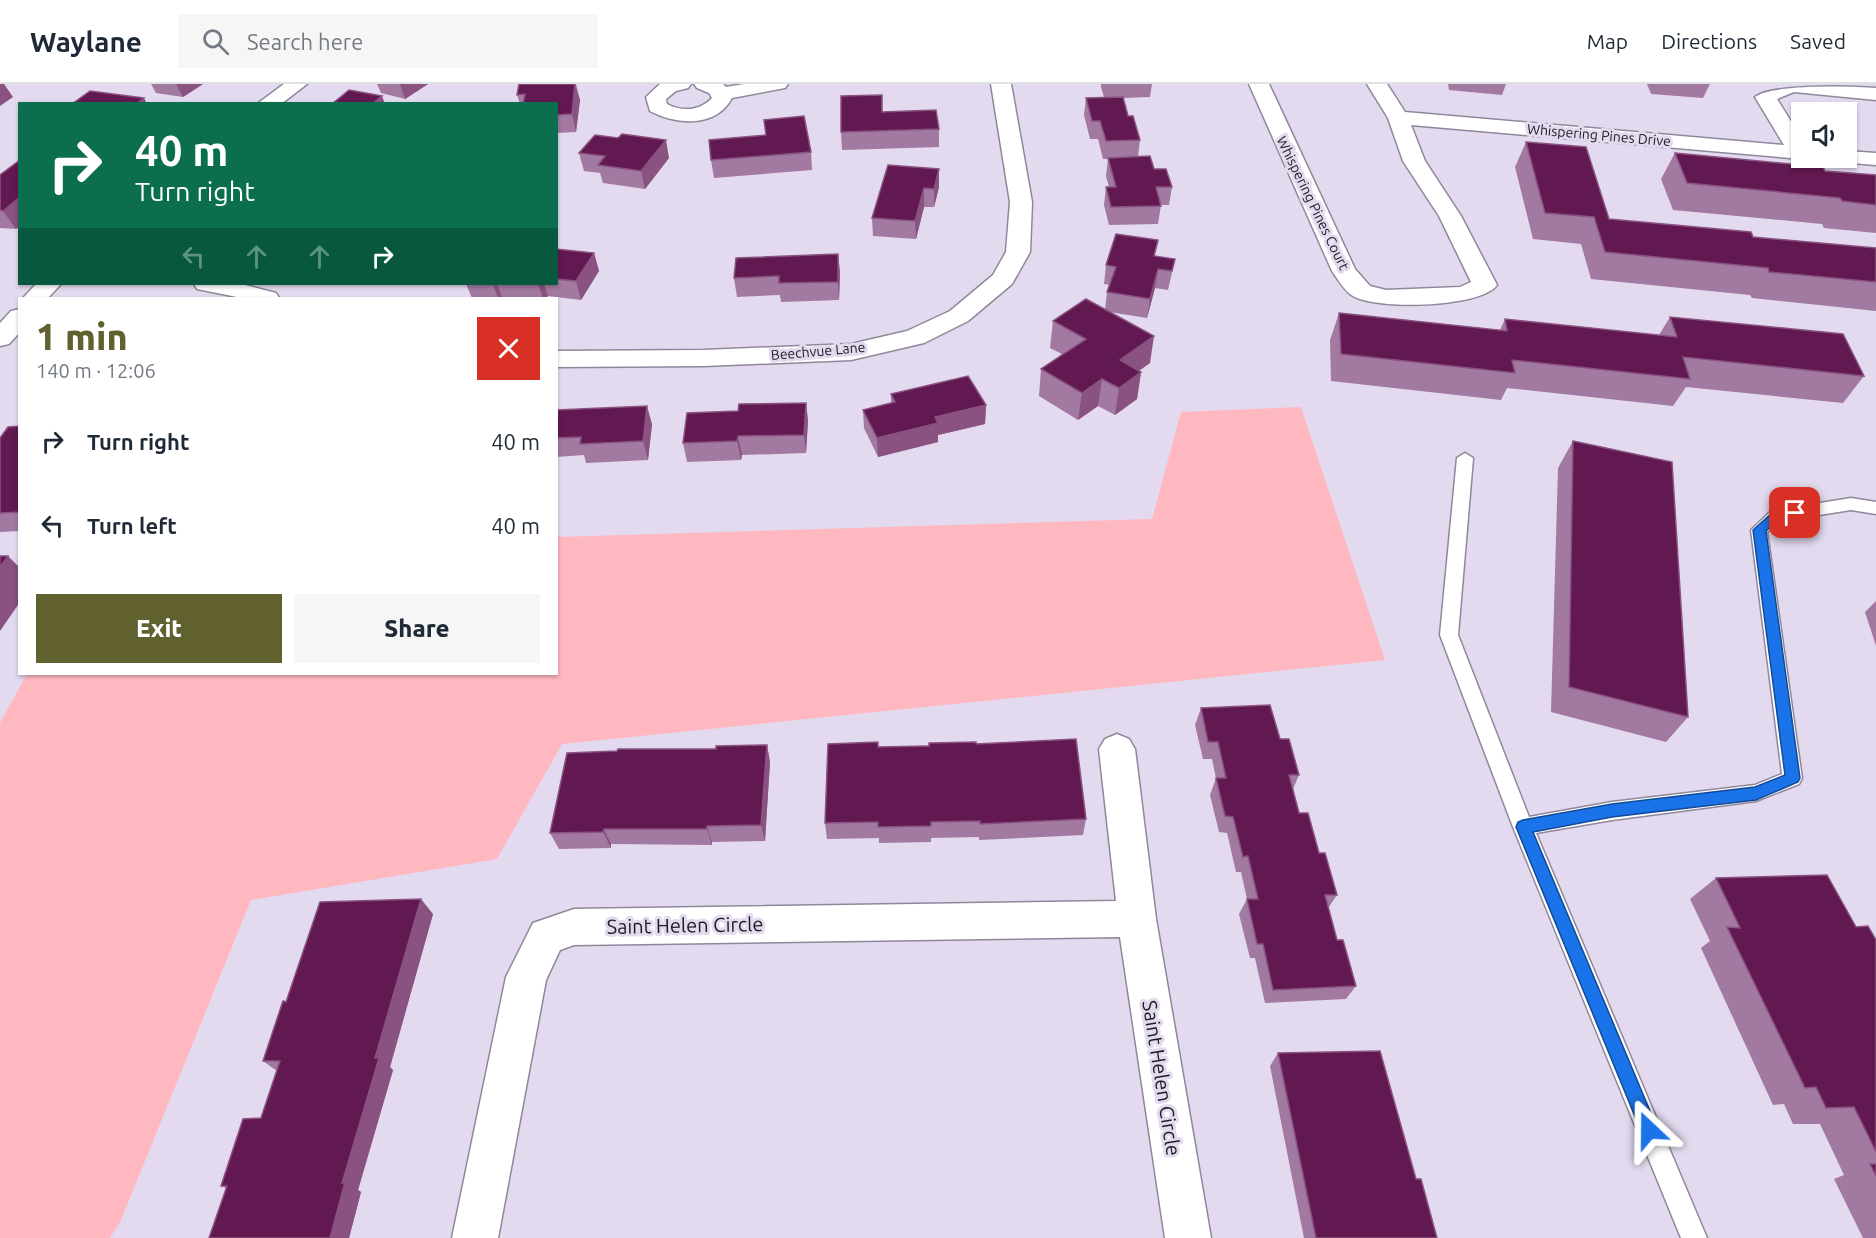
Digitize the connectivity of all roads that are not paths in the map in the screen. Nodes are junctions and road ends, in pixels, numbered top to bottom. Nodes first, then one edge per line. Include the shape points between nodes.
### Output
1 (297, 84) edge
2 (681, 84) edge
3 (778, 84) edge
4 (1001, 84) edge
5 (1259, 84) edge
6 (1377, 84) edge
7 (713, 89) edge
8 (1876, 94) edge
9 (270, 102) edge
10 (1398, 118) junction
11 (1791, 137) edge
12 (1791, 152) edge
13 (1857, 158) edge
14 (1876, 159) edge
15 (48, 285) edge
16 (212, 285) edge
17 (36, 297) edge
18 (264, 297) edge
19 (18, 318) edge
20 (0, 338) edge
21 (558, 359) edge
22 (1464, 458) dead end
23 (1876, 508) edge
24 (1117, 749) dead end
25 (1523, 827) junction
26 (1137, 919) junction
27 (475, 1238) edge
28 (1188, 1238) edge
29 (1694, 1238) edge

1 - 9 street
2 - 7 street via 661,92 656,97 657,107 671,114 693,115 713,109 722,99
3 - 7 street
4 - 21 street, Beechvue Lane via 1021,202 1018,252 1004,279 959,316 915,337 851,352
5 - 10 street, Whispering Pines Court via 1344,271 1361,291 1386,297 1464,294 1485,285 1450,216 1414,161
6 - 10 street, Whispering Pines Court
8 - 11 street, Whispering Pines Drive via 1792,86 1765,97
10 - 12 street, Whispering Pines Drive
13 - 14 street
15 - 17 street
16 - 18 street
19 - 20 street
22 - 25 lane via 1449,634
23 - 25 lane via 1851,504 1776,516 1759,530 1792,778 1756,794 1612,811
24 - 26 street, Saint Helen Circle
25 - 29 lane
26 - 27 street, Saint Helen Circle via 574,927 547,936 526,977
26 - 28 street, Saint Helen Circle

